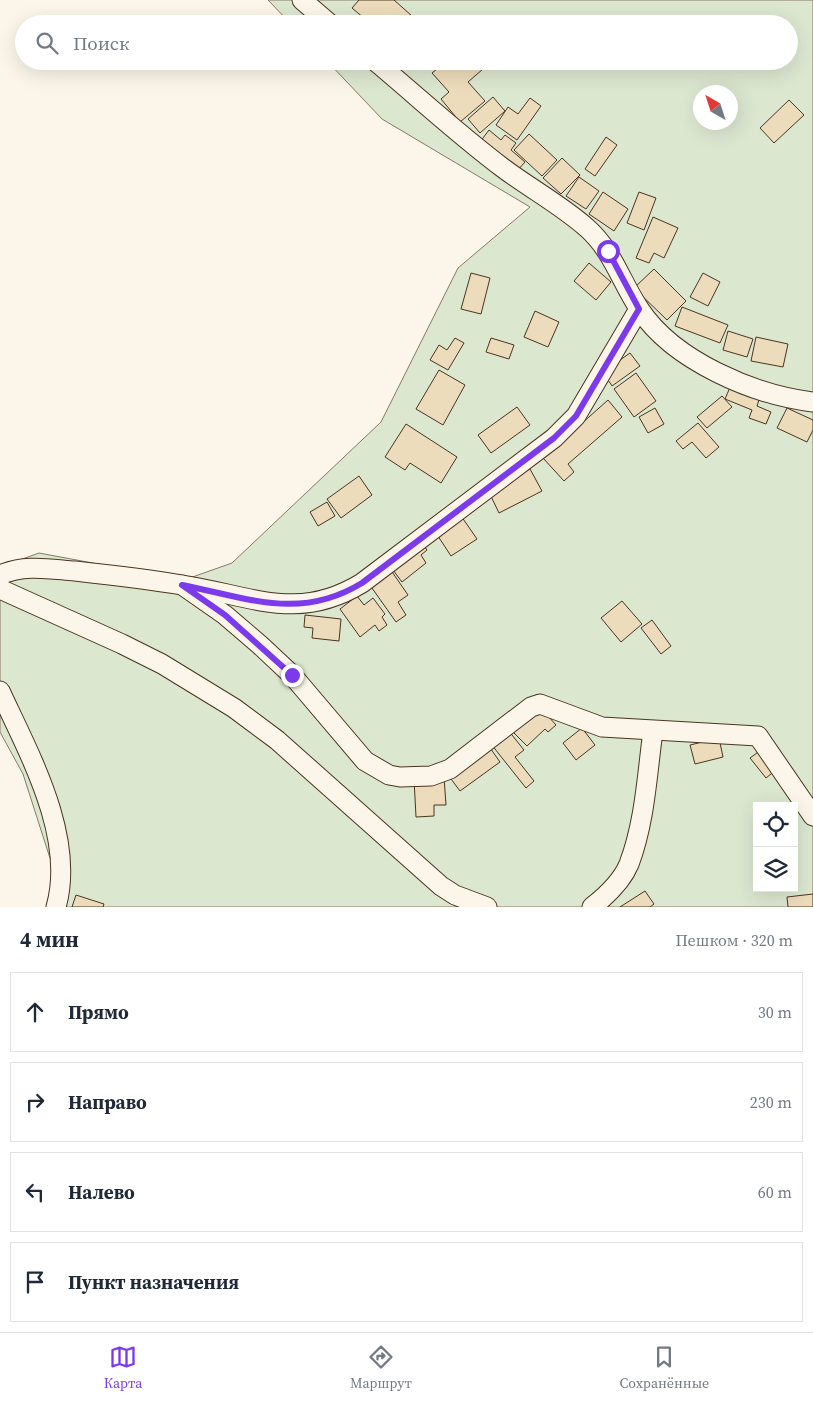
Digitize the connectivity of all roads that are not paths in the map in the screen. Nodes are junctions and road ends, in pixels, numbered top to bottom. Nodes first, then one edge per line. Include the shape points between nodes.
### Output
1 (302, 0) edge
2 (320, 15) edge
3 (386, 70) edge
4 (639, 309) junction
5 (813, 402) edge
6 (0, 575) edge
7 (182, 585) junction
8 (0, 589) edge
9 (0, 692) edge
10 (653, 731) junction
11 (813, 816) edge
12 (56, 907) edge
13 (487, 907) edge
14 (592, 907) edge

1 - 2 street
3 - 4 street via 470,142 588,229 608,251
4 - 5 street via 661,336 712,369 771,395
4 - 7 street via 576,416 554,438 351,590 317,603 285,606
6 - 7 street via 31,567
7 - 10 street via 260,645 292,675 365,761 389,775 431,776 450,769 537,704 602,727
8 - 13 street via 162,664 234,708 277,740 441,886
9 - 12 street via 50,808 61,855 62,872
10 - 11 street via 761,737
10 - 14 street via 644,799 628,865 617,883

